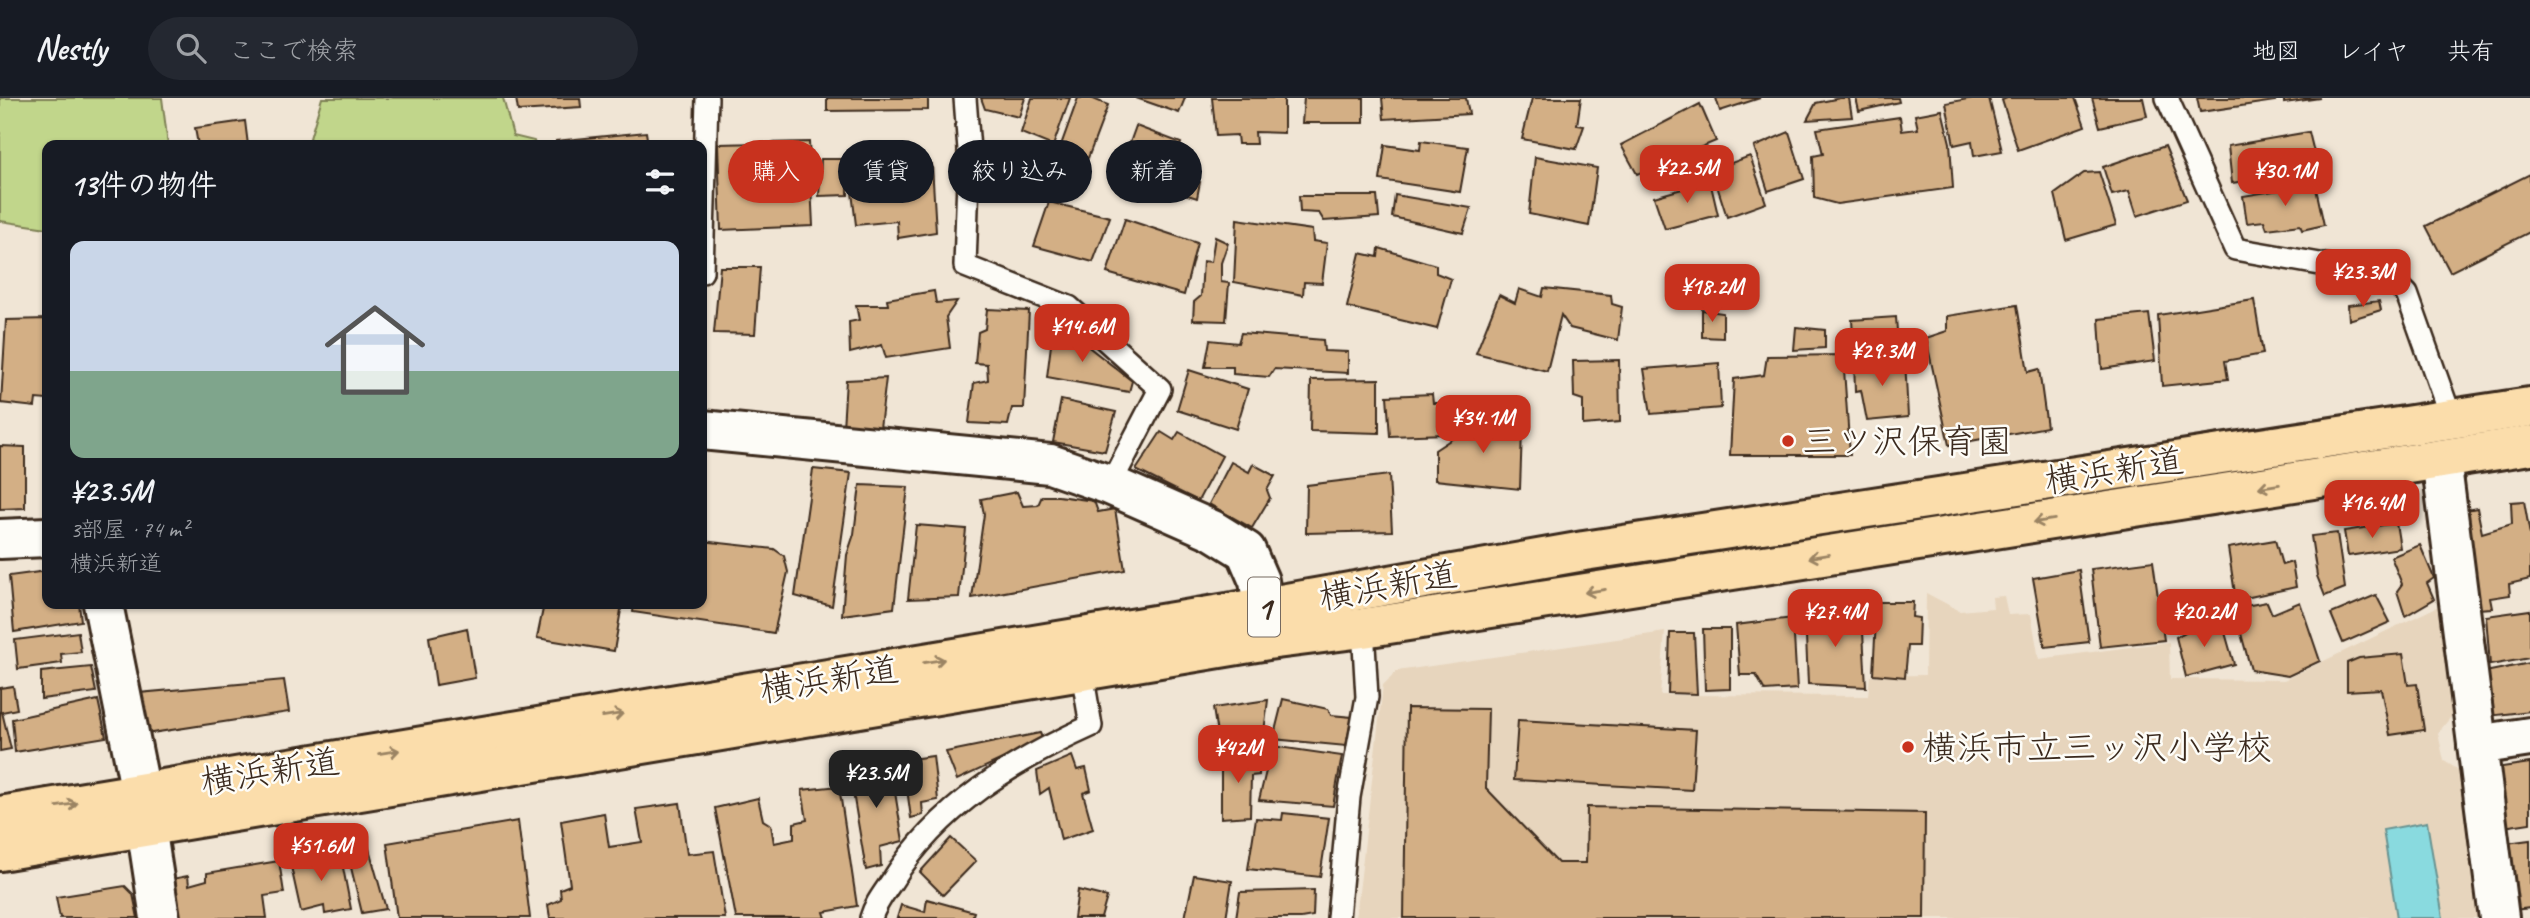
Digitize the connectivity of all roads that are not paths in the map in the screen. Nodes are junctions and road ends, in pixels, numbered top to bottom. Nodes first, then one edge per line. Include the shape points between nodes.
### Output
1 (707, 98) edge
2 (965, 98) edge
3 (2167, 98) edge
4 (706, 140) edge
5 (2530, 407) edge
6 (2451, 418) junction
7 (707, 430) edge
8 (2530, 445) edge
9 (2441, 459) junction
10 (1110, 485) junction
11 (42, 537) edge
12 (0, 539) edge
13 (104, 609) edge
14 (1266, 624) junction
15 (1363, 628) junction
16 (1082, 672) junction
17 (2530, 737) edge
18 (2477, 745) junction
19 (143, 809) junction
20 (0, 816) edge
21 (0, 851) edge
22 (160, 918) edge
23 (871, 918) edge
24 (1338, 918) edge
25 (2499, 918) edge

1 - 4 lane
2 - 10 lane via 969,150 965,266 1069,307 1160,389
3 - 6 lane via 2235,249 2388,276 2407,294
5 - 6 highway, 横浜新道 / 1
6 - 14 highway, 横浜新道 / 1 via 1584,551
7 - 10 street via 1050,464
8 - 9 highway, 横浜新道 / 1
9 -> 15 highway, 横浜新道 / 1
9 - 18 street
10 - 14 street via 1212,530 1246,551 1259,581
11 - 12 street
13 - 19 street
14 - 15 highway, 横浜新道 / 1
14 - 16 highway, 横浜新道 / 1
19 -> 14 highway, 横浜新道 / 1
15 - 24 lane via 1367,698 1349,797
16 - 19 highway, 横浜新道 / 1
16 - 23 lane via 1091,726 978,788 900,867
17 - 18 street
18 - 25 street
20 -> 19 highway, 横浜新道 / 1
19 - 21 highway, 横浜新道 / 1
19 - 22 street

